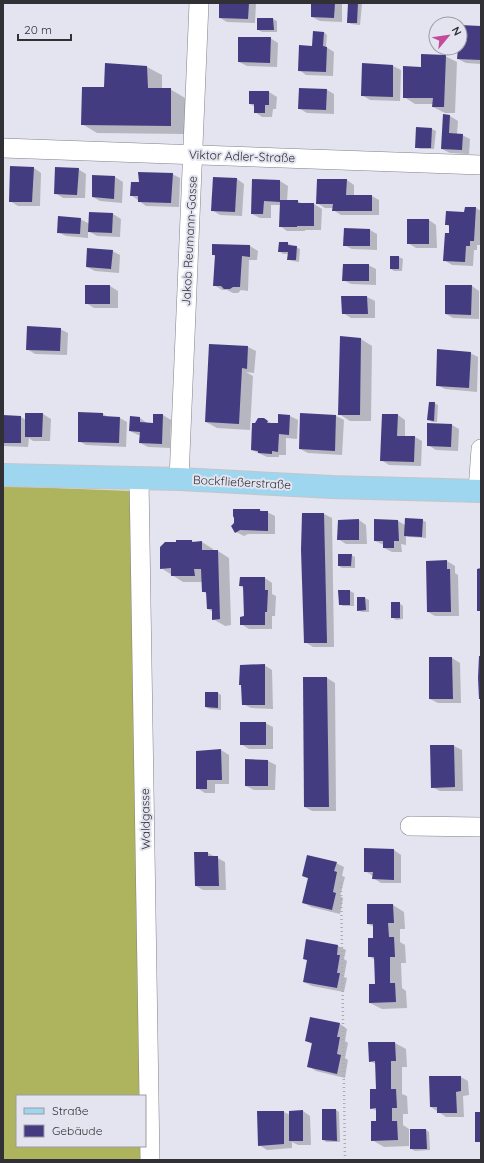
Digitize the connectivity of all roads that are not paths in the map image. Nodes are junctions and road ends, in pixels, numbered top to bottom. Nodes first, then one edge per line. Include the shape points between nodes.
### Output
1 (199, 3) edge
2 (3, 148) edge
3 (193, 154) junction
4 (481, 165) edge
5 (481, 449) edge
6 (3, 475) edge
7 (139, 478) junction
8 (179, 479) junction
9 (480, 491) edge
10 (410, 826) dead end
11 (481, 827) edge
12 (150, 1160) edge

1 - 3 street, Jakob Reumann-Gasse
2 - 3 street, Viktor Adler-Straße
3 - 4 street, Viktor Adler-Straße
3 - 8 street, Jakob Reumann-Gasse
5 - 9 street
6 - 7 main road, Bockfließerstraße
7 - 8 main road, Bockfließerstraße
7 - 12 street, Waldgasse
8 - 9 main road, Bockfließerstraße
10 - 11 street

